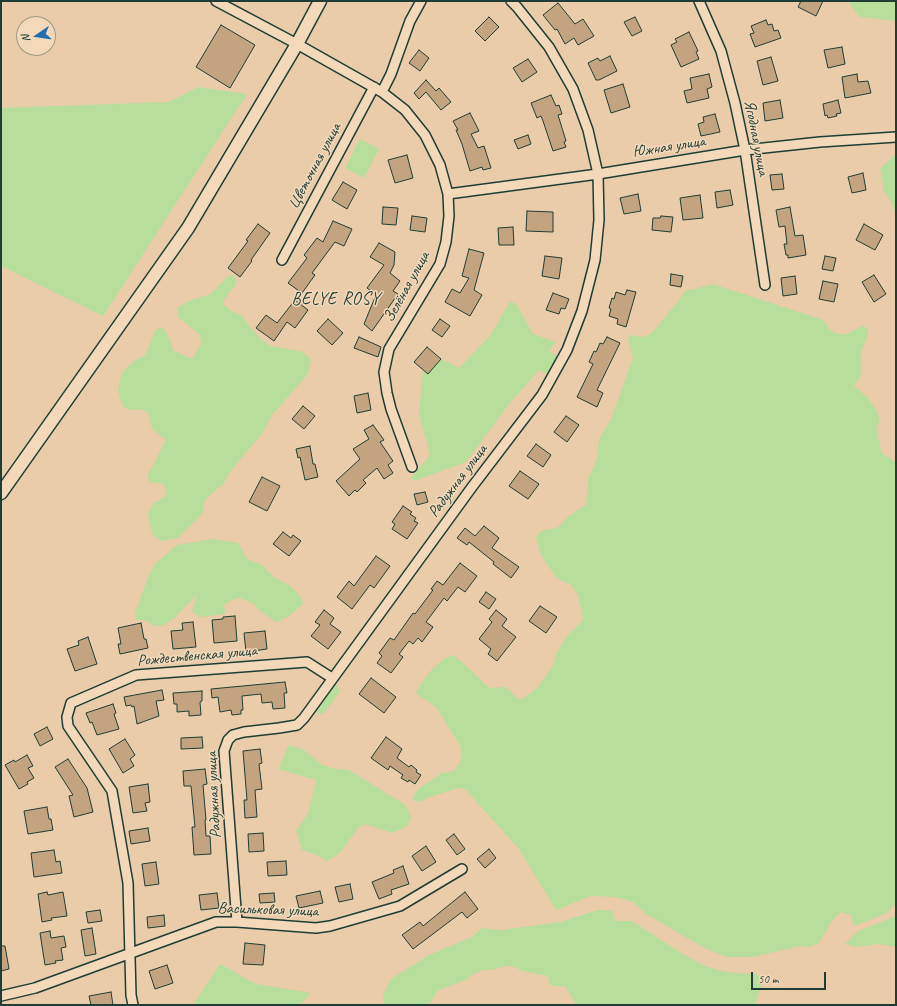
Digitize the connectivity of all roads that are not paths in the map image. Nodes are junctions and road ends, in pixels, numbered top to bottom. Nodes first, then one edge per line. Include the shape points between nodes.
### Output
1 (216, 1) edge
2 (320, 1) edge
3 (421, 1) edge
4 (511, 1) edge
5 (699, 1) edge
6 (231, 4) edge
7 (298, 44) junction
8 (378, 89) junction
9 (896, 137) edge
10 (745, 150) junction
11 (598, 174) junction
12 (448, 194) junction
13 (282, 260) dead end
14 (765, 285) dead end
15 (412, 467) dead end
16 (1, 493) edge
17 (332, 678) junction
18 (462, 869) dead end
19 (237, 922) junction
20 (130, 953) junction
21 (1, 996) edge
22 (133, 1005) edge

1 - 6 street, Зелёная улица
2 - 7 main road
3 - 8 street, Цветочная улица via 410,22 391,74
4 - 11 street, Радужная улица via 549,47 573,89 588,130
5 - 10 street, Ягодная улица via 721,51
6 - 7 street, Зелёная улица
7 - 8 street, Зелёная улица
7 - 16 main road via 188,228
8 - 12 street, Зелёная улица via 405,110 425,135 440,165
8 - 13 street, Цветочная улица
9 - 10 street, Южная улица
10 - 11 street, Южная улица
10 - 14 street, Ягодная улица
11 - 12 street, Южная улица
11 - 17 street, Радужная улица via 599,220 595,260 582,310 567,350 542,395
12 - 15 street, Зелёная улица via 449,216 440,264 389,349 384,372 391,408
17 - 19 street, Радужная улица via 297,725 244,732 233,735 228,740 224,752
17 - 20 street, Рождественская улица via 308,662 136,675 71,703 67,717 68,726 112,791 128,884
18 - 19 street, Васильковая улица via 400,906 330,926 316,928
19 - 20 street, Васильковая улица via 216,922
20 - 21 street, Васильковая улица via 35,988
20 - 22 street, Рождественская улица

